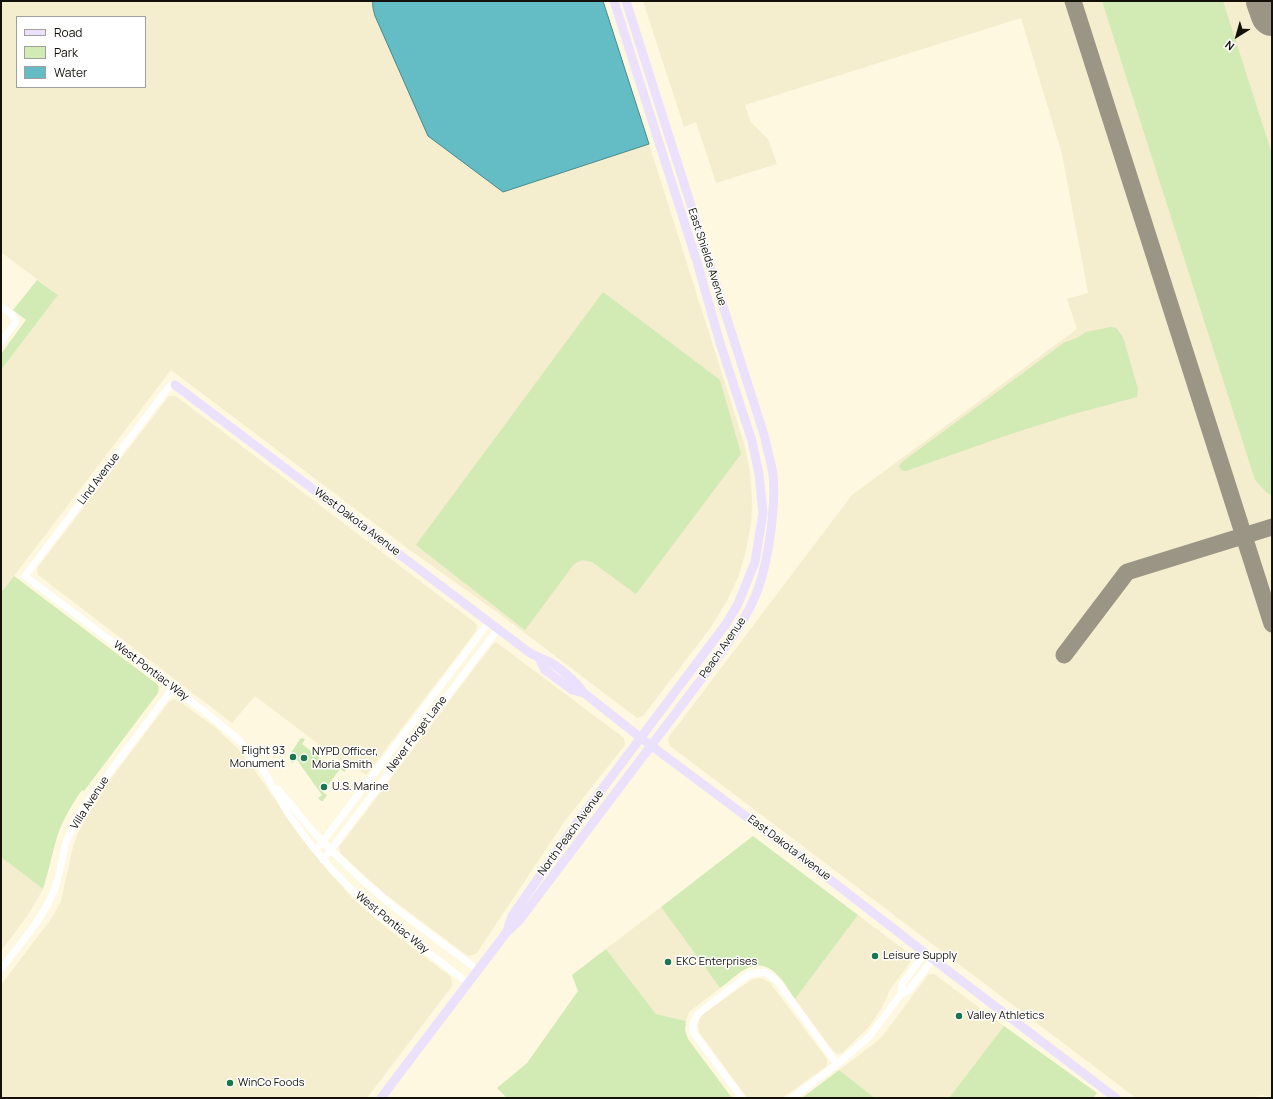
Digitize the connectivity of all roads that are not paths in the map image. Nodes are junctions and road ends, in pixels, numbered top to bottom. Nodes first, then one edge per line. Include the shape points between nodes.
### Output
1 (614, 1) edge
2 (626, 1) edge
3 (1, 307) edge
4 (1, 342) edge
5 (175, 385) joint
6 (756, 411) junction
7 (744, 416) junction
8 (773, 515) joint
9 (25, 576) joint
10 (489, 622) junction
11 (498, 629) junction
12 (173, 688) junction
13 (641, 738) junction
14 (652, 745) junction
15 (268, 777) junction
16 (323, 842) junction
17 (331, 850) junction
18 (316, 851) junction
19 (323, 860) junction
20 (506, 933) junction
21 (925, 953) junction
22 (933, 959) junction
23 (1, 969) edge
24 (478, 970) junction
25 (468, 983) junction
26 (901, 994) junction
27 (837, 1064) junction
28 (381, 1098) edge
29 (742, 1098) edge
30 (792, 1098) edge
31 (1116, 1098) edge

1 - 7 main road, East Shields Avenue
2 - 6 main road, East Shields Avenue
3 - 4 street via 16,320
5 - 9 street, Lind Avenue via 168,388
5 - 10 main road, West Dakota Avenue
6 - 7 main road
6 - 8 main road, East Shields Avenue via 773,474
7 - 13 main road, East Shields Avenue via 759,474 763,513 755,562 738,604 726,624
8 - 14 main road, Peach Avenue via 766,564 747,614
9 - 12 street, West Pontiac Way
10 - 11 main road, West Dakota Avenue
10 - 16 street, Never Forget Lane
11 - 13 main road, West Dakota Avenue via 539,658 545,670 572,690 584,693
11 - 17 street, Never Forget Lane
12 - 15 street, West Pontiac Way via 238,739
12 - 23 street, Villa Avenue via 85,805 65,846 53,893 35,925
13 - 14 main road, West Dakota Avenue
13 - 20 main road, North Peach Avenue via 512,916
14 - 20 main road, North Peach Avenue via 518,922
14 - 21 main road, East Dakota Avenue
15 - 16 street, West Pontiac Way
15 - 18 street, West Pontiac Way via 289,815
16 - 17 street, West Pontiac Way
16 - 18 street, Never Forget Lane
17 - 19 street, Never Forget Lane
17 - 24 street, West Pontiac Way via 394,906
18 - 19 street, West Pontiac Way
19 - 25 street, West Pontiac Way via 369,907
20 - 24 main road, North Peach Avenue
21 - 22 main road, East Dakota Avenue
21 - 26 street via 902,984
22 - 26 street via 909,990
22 - 31 main road, East Dakota Avenue
24 - 25 main road, North Peach Avenue
25 - 28 main road, North Peach Avenue
26 - 27 street via 869,1037
27 - 29 street via 777,981 765,972 749,974 698,1014 693,1023 693,1032
27 - 30 street

